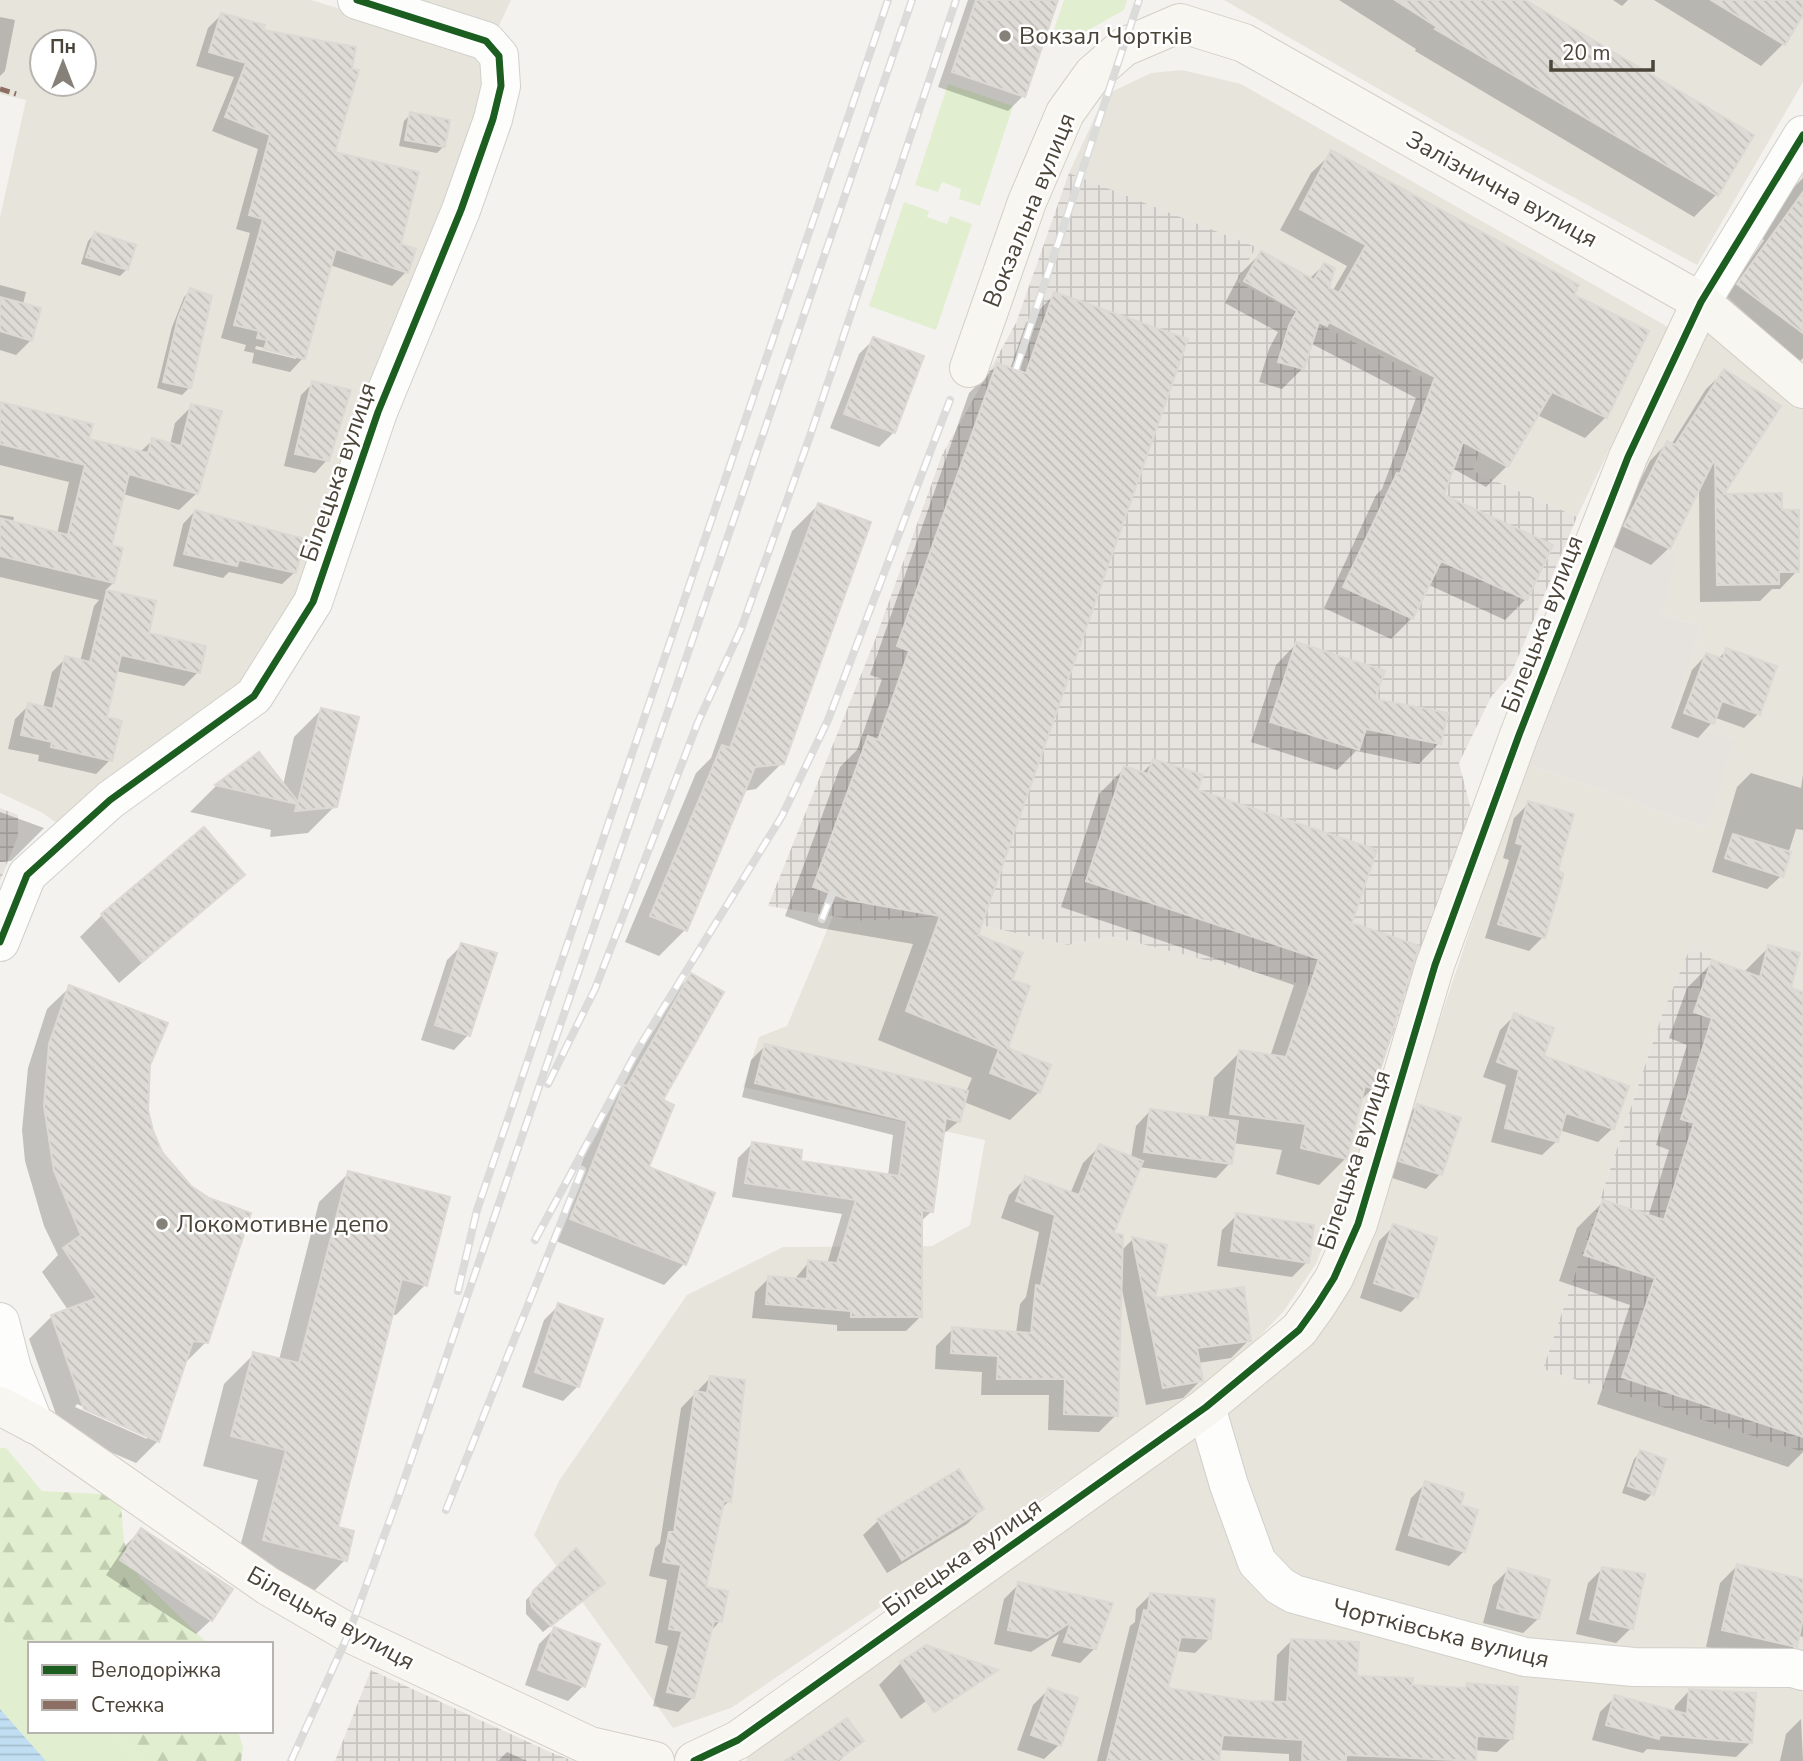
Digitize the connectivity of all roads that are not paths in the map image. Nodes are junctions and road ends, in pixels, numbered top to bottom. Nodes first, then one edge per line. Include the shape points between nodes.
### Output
1 (357, 0) edge
2 (1180, 23) joint
3 (1803, 135) edge
4 (1701, 302) junction
5 (968, 368) dead end
6 (1803, 389) edge
7 (0, 942) edge
8 (0, 1322) edge
9 (0, 1406) edge
10 (1206, 1407) junction
11 (34, 1424) junction
12 (1803, 1671) edge
13 (655, 1761) edge
14 (694, 1761) edge

1 - 7 street, Білецька вулиця via 486,41 499,56 500,86 461,210 377,412 313,602 254,696 110,800 27,875
2 - 4 street, Залізнична вулиця via 1244,43
2 - 5 street, Вокзальна вулиця via 1124,47 1093,74 1065,113 1027,202
3 - 4 street
4 - 6 street, Залізнична вулиця
4 - 10 street, Білецька вулиця via 1628,457 1519,735 1435,965 1347,1251 1299,1330
8 - 11 street
9 - 11 street, Білецька вулиця
10 - 12 street, Чортківська вулиця via 1257,1562 1294,1594 1525,1657 1598,1665
10 - 14 street, Білецька вулиця via 738,1740
11 - 13 street, Білецька вулиця via 268,1586 349,1633 590,1746

